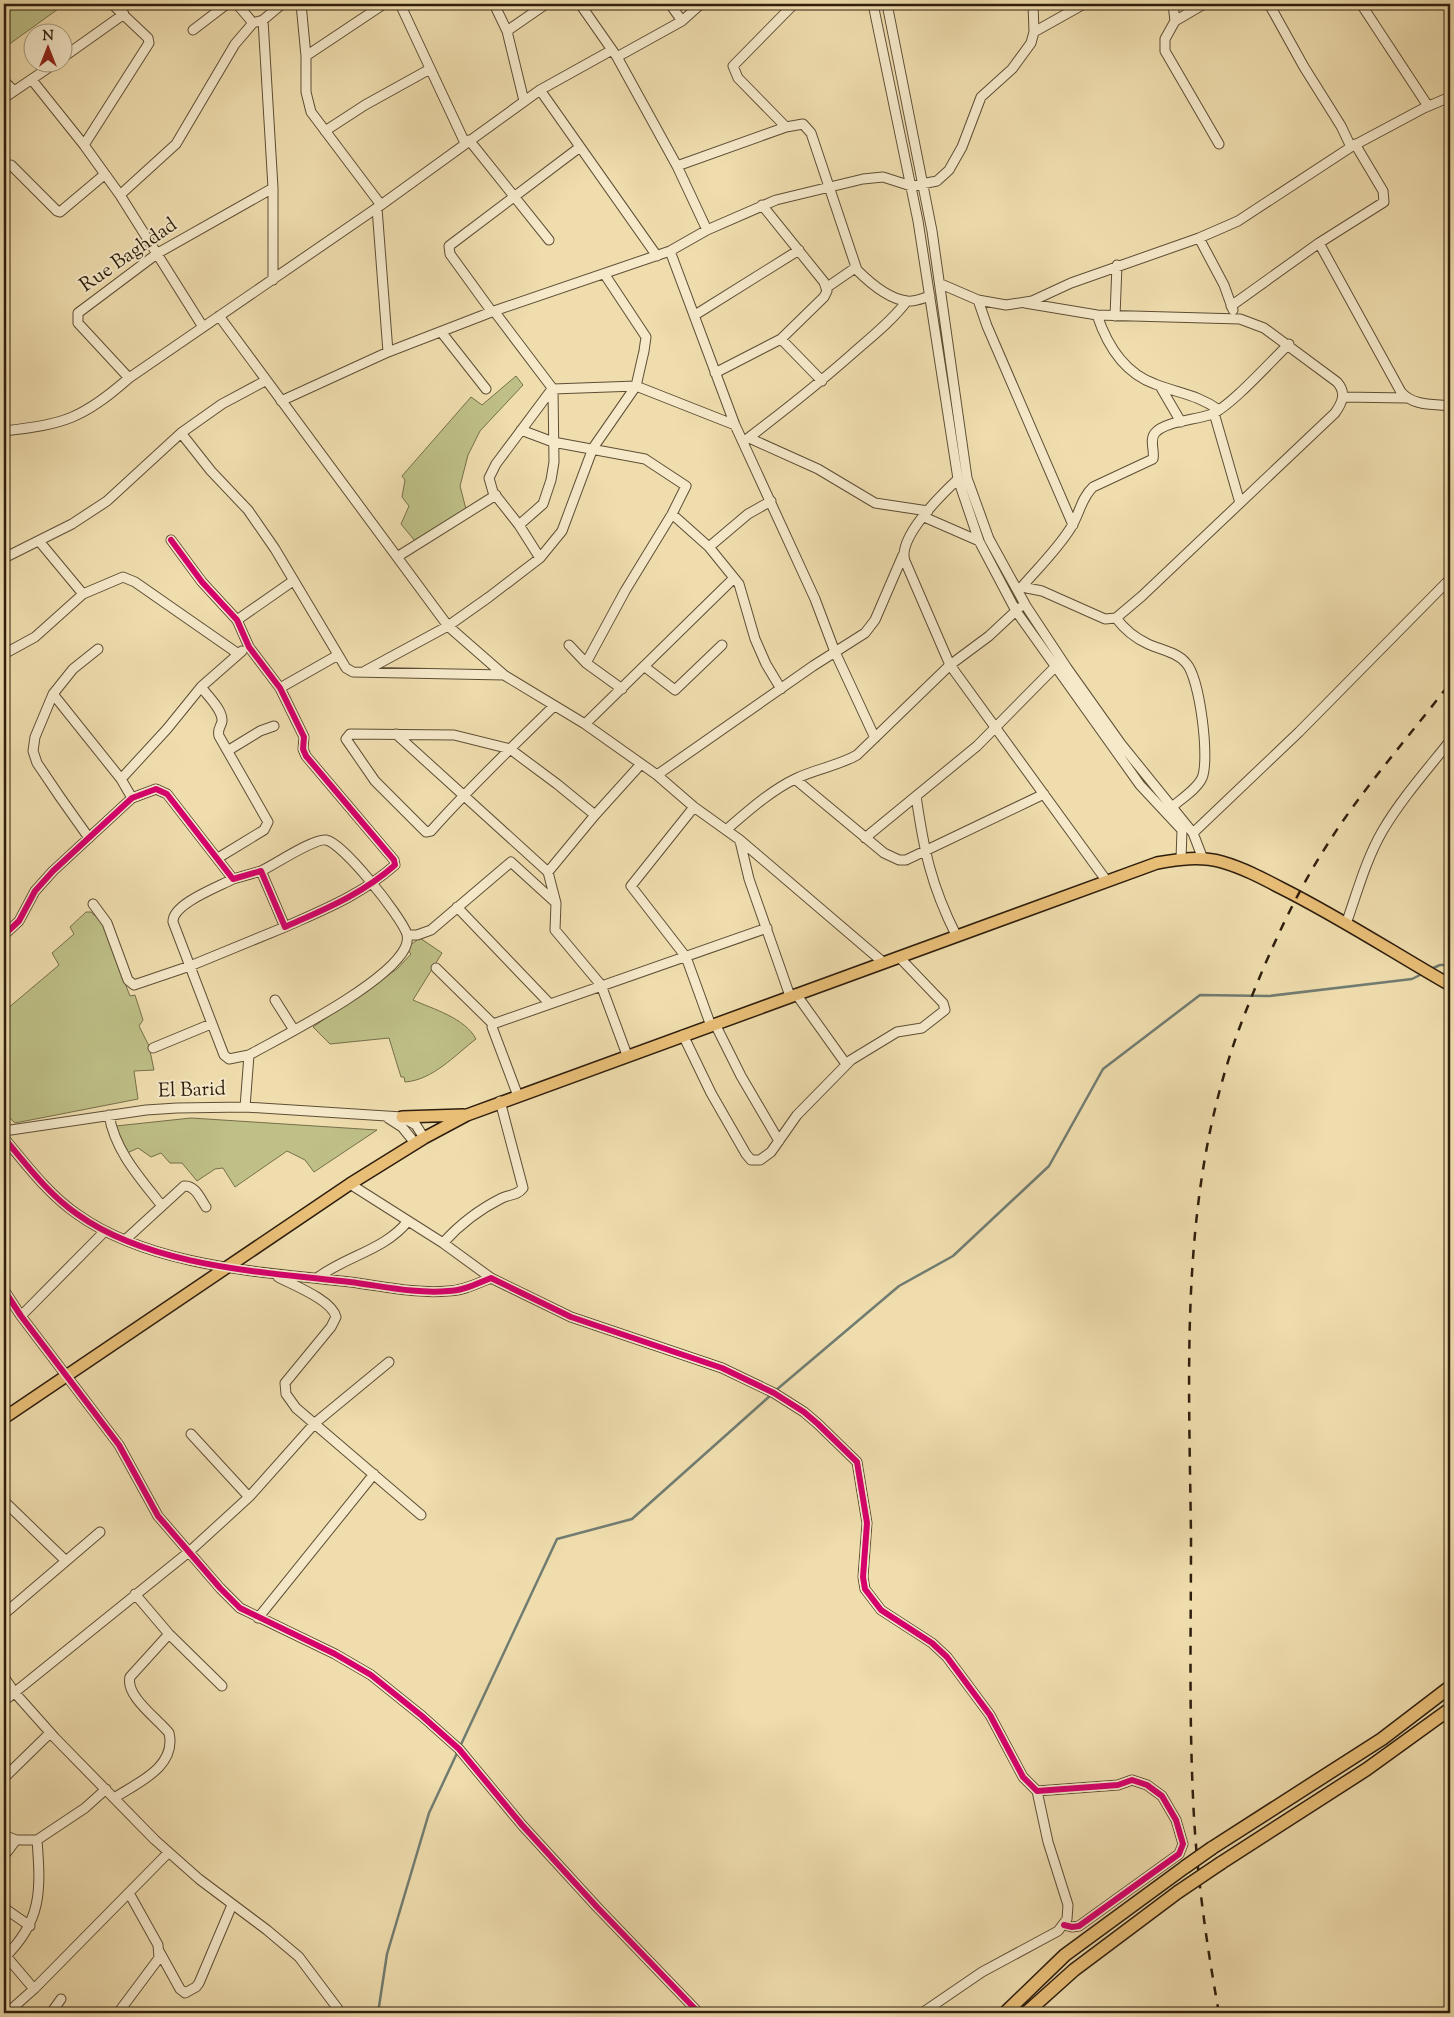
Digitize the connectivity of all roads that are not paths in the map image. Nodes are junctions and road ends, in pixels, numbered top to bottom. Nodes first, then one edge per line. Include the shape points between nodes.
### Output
1 (112, 4) edge
2 (227, 4) edge
3 (237, 4) edge
4 (282, 4) edge
5 (300, 4) edge
6 (384, 4) edge
7 (400, 4) edge
8 (494, 4) edge
9 (546, 4) edge
10 (580, 4) edge
11 (670, 4) edge
12 (701, 4) edge
13 (794, 4) edge
14 (873, 4) edge
15 (887, 4) edge
16 (1033, 4) edge
17 (1084, 4) edge
18 (1173, 4) edge
19 (1204, 4) edge
20 (1269, 4) edge
21 (1361, 4) edge
22 (124, 14) junction
23 (263, 20) junction
24 (682, 21) junction
25 (1175, 21) junction
26 (254, 23) junction
27 (193, 30) dead end
28 (507, 31) junction
29 (1034, 32) junction
30 (72, 51) edge
31 (615, 54) junction
32 (306, 56) junction
33 (430, 69) junction
34 (43, 72) edge
35 (32, 80) junction
36 (4, 81) edge
37 (13, 90) junction
38 (540, 90) junction
39 (1450, 97) edge
40 (4, 98) edge
41 (524, 101) junction
42 (1428, 106) junction
43 (786, 127) junction
44 (325, 131) junction
45 (467, 142) junction
46 (1219, 144) dead end
47 (84, 145) junction
48 (1353, 145) junction
49 (580, 147) junction
50 (11, 165) dead end
51 (677, 166) junction
52 (104, 175) junction
53 (924, 184) junction
54 (830, 186) junction
55 (911, 186) junction
56 (273, 188) junction
57 (120, 195) junction
58 (516, 198) junction
59 (762, 205) junction
60 (379, 207) junction
61 (707, 230) junction
62 (1199, 238) junction
63 (549, 240) dead end
64 (1319, 243) junction
65 (799, 250) junction
66 (670, 251) junction
67 (158, 253) junction
68 (657, 256) junction
69 (1117, 265) junction
70 (855, 268) junction
71 (605, 275) junction
72 (273, 280) junction
73 (941, 284) junction
74 (826, 288) junction
75 (930, 296) junction
76 (978, 300) junction
77 (907, 301) junction
78 (1025, 303) junction
79 (1231, 306) junction
80 (493, 312) junction
81 (694, 315) junction
82 (1097, 315) junction
83 (219, 316) junction
84 (1115, 316) junction
85 (1234, 319) junction
86 (203, 327) junction
87 (442, 333) junction
88 (781, 340) junction
89 (1289, 344) junction
90 (388, 352) junction
91 (715, 373) junction
92 (129, 378) junction
93 (265, 380) junction
94 (822, 380) junction
95 (636, 386) junction
96 (1160, 386) junction
97 (486, 389) dead end
98 (552, 389) junction
99 (1343, 397) junction
100 (1406, 398) junction
101 (281, 401) junction
102 (1450, 406) edge
103 (1217, 411) junction
104 (1182, 422) junction
105 (735, 425) junction
106 (521, 430) junction
107 (4, 431) edge
108 (181, 433) junction
109 (746, 440) junction
110 (554, 442) junction
111 (593, 448) junction
112 (958, 479) junction
113 (496, 495) junction
114 (770, 501) junction
115 (1240, 503) junction
116 (672, 514) junction
117 (926, 514) junction
118 (519, 525) junction
119 (1073, 525) junction
120 (39, 540) junction
121 (171, 540) dead end
122 (979, 541) junction
123 (709, 547) junction
124 (903, 555) junction
125 (398, 557) junction
126 (4, 558) edge
127 (540, 558) junction
128 (1450, 578) edge
129 (733, 579) junction
130 (293, 581) junction
131 (1020, 589) junction
132 (83, 594) junction
133 (1009, 599) junction
134 (1025, 604) junction
135 (1016, 610) junction
136 (1116, 618) junction
137 (237, 620) junction
138 (448, 626) junction
139 (570, 645) dead end
140 (722, 645) dead end
141 (249, 647) junction
142 (98, 649) dead end
143 (835, 652) junction
144 (4, 654) edge
145 (237, 654) junction
146 (338, 655) junction
147 (586, 663) junction
148 (950, 666) junction
149 (1056, 666) junction
150 (645, 667) junction
151 (365, 672) junction
152 (504, 675) junction
153 (200, 687) junction
154 (280, 688) junction
155 (781, 689) junction
156 (622, 690) junction
157 (53, 694) junction
158 (554, 706) junction
159 (585, 724) junction
160 (274, 726) dead end
161 (996, 727) junction
162 (396, 734) junction
163 (875, 738) junction
164 (1450, 740) edge
165 (510, 749) junction
166 (228, 750) junction
167 (642, 764) junction
168 (657, 775) junction
169 (121, 778) junction
170 (795, 779) junction
171 (464, 794) junction
172 (1044, 794) junction
173 (916, 796) junction
174 (132, 798) junction
175 (694, 807) junction
176 (1172, 807) junction
177 (595, 815) junction
178 (726, 830) junction
179 (1194, 833) junction
180 (89, 838) junction
181 (864, 838) junction
182 (740, 840) junction
183 (523, 849) junction
184 (924, 852) junction
185 (218, 858) junction
186 (1181, 859) junction
187 (1203, 859) junction
188 (511, 862) junction
189 (261, 871) junction
190 (548, 872) junction
191 (233, 879) junction
192 (1106, 880) junction
193 (374, 884) junction
194 (556, 903) junction
195 (93, 904) dead end
196 (458, 907) junction
197 (1346, 924) junction
198 (284, 927) junction
199 (767, 928) junction
200 (4, 935) edge
201 (407, 935) junction
202 (956, 935) junction
203 (686, 957) junction
204 (900, 957) junction
205 (884, 963) junction
206 (190, 966) junction
207 (436, 968) dead end
208 (1446, 982) edge
209 (601, 984) junction
210 (793, 995) junction
211 (275, 1000) dead end
212 (550, 1004) junction
213 (211, 1024) junction
214 (493, 1024) junction
215 (713, 1025) junction
216 (294, 1030) junction
217 (683, 1036) junction
218 (153, 1048) dead end
219 (249, 1055) junction
220 (626, 1055) junction
221 (846, 1064) junction
222 (518, 1096) junction
223 (500, 1101) junction
224 (245, 1107) junction
225 (467, 1115) junction
226 (109, 1116) junction
227 (384, 1116) junction
228 (402, 1117) junction
229 (4, 1131) edge
230 (4, 1138) edge
231 (420, 1140) junction
232 (779, 1141) junction
233 (350, 1184) junction
234 (162, 1206) junction
235 (206, 1207) dead end
236 (408, 1221) junction
237 (105, 1230) junction
238 (125, 1240) junction
239 (443, 1242) junction
240 (227, 1267) junction
241 (275, 1275) junction
242 (317, 1278) junction
243 (491, 1278) junction
244 (5, 1297) edge
245 (21, 1316) junction
246 (389, 1362) dead end
247 (68, 1375) junction
248 (4, 1418) edge
249 (314, 1423) junction
250 (191, 1434) dead end
251 (374, 1474) junction
252 (249, 1497) junction
253 (4, 1501) edge
254 (421, 1515) dead end
255 (100, 1532) dead end
256 (190, 1551) junction
257 (66, 1561) junction
258 (135, 1594) junction
259 (4, 1614) edge
260 (258, 1618) junction
261 (169, 1634) junction
262 (4, 1677) edge
263 (222, 1686) dead end
264 (1450, 1687) edge
265 (15, 1693) junction
266 (4, 1700) edge
267 (1450, 1709) edge
268 (50, 1733) junction
269 (4, 1778) edge
270 (106, 1789) junction
271 (1037, 1791) junction
272 (114, 1798) junction
273 (4, 1835) edge
274 (16, 1840) junction
275 (37, 1840) junction
276 (168, 1852) junction
277 (4, 1856) edge
278 (128, 1893) junction
279 (232, 1905) junction
280 (4, 1908) edge
281 (1064, 1925) junction
282 (30, 1926) junction
283 (159, 1951) junction
284 (5, 1957) edge
285 (34, 1989) junction
286 (61, 1999) dead end
287 (7, 2013) edge
288 (51, 2013) edge
289 (118, 2013) edge
290 (341, 2013) edge
291 (699, 2013) edge
292 (922, 2013) edge
293 (1005, 2013) edge
294 (1026, 2013) edge

1 - 22 street
2 - 27 street
3 - 26 street
4 - 23 street
5 - 32 street
6 - 32 street
7 - 33 street
8 - 28 street
9 - 28 street
10 - 31 street
11 - 24 street
12 - 24 street
13 - 43 street via 733,66 738,78
14 - 55 street
15 - 53 street
16 - 29 street
17 - 29 street
18 - 25 street
19 - 25 street
20 - 48 street
21 - 42 street
22 - 30 street
22 - 47 street via 148,38 149,43
23 - 26 street
23 - 56 street
24 - 31 street
25 - 46 street via 1165,39 1165,51
26 - 57 street via 235,44 176,144
28 - 41 street
29 - 53 street via 1031,43 1012,70 982,96 953,164 937,181
31 - 38 street
31 - 51 street
32 - 44 street via 308,104
33 - 44 street via 365,104
33 - 45 street
34 - 35 street
35 - 37 street
35 - 47 street
36 - 37 street
37 - 40 street
38 - 41 street
38 - 49 street
39 - 42 street
41 - 45 street
42 - 48 street
43 - 51 street
43 - 54 street via 807,126
44 - 60 street
45 - 58 street
45 - 60 street
47 - 52 street
48 - 62 street via 1244,218
48 - 64 street via 1385,199 1380,206
49 - 58 street
49 - 68 street
50 - 52 street via 60,212
51 - 61 street
52 - 57 street
53 - 55 street
53 - 73 street
54 - 55 street via 883,177
54 - 59 street
54 - 70 street
55 - 75 street
56 - 67 street, Rue Baghdad
56 - 72 street
57 - 67 street
58 - 63 street
58 - 80 street via 448,248
59 - 61 street
59 - 65 street
60 - 72 street
60 - 90 street
61 - 66 street
62 - 69 street
62 - 79 street via 1224,285
64 - 79 street
64 - 100 street
65 - 74 street
65 - 81 street
66 - 68 street
66 - 81 street
67 - 86 street
67 - 92 street, Rue Baghdad via 78,313 78,323
68 - 71 street
69 - 78 street
69 - 84 street
70 - 74 street
70 - 77 street via 880,289
71 - 80 street
71 - 95 street via 646,337
72 - 83 street
73 - 76 street
73 - 131 street via 968,478 989,539
74 - 88 street via 824,297
75 - 77 street
75 - 112 street
76 - 78 street via 1006,305
76 - 119 street
77 - 94 street via 893,320
78 - 82 street
79 - 85 street
80 - 87 street
80 - 98 street
81 - 91 street
82 - 84 street
82 - 96 street via 1111,348 1123,364
83 - 86 street
83 - 93 street
84 - 85 street
85 - 89 street via 1264,328
86 - 92 street
87 - 90 street
87 - 97 street
88 - 91 street
88 - 94 street
89 - 99 street via 1338,382
89 - 103 street
90 - 101 street
91 - 105 street
92 - 107 street via 106,398 75,417 53,425
93 - 101 street
93 - 108 street via 222,404
94 - 109 street
95 - 98 street
95 - 105 street
95 - 111 street
96 - 103 street via 1203,398
96 - 104 street
98 - 106 street
98 - 110 street
99 - 100 street
99 - 115 street via 1335,413
100 - 102 street
101 - 125 street
103 - 104 street
103 - 115 street
104 - 119 street via 1163,427 1154,434 1153,459 1093,487
105 - 109 street
106 - 110 street
106 - 113 street via 490,474 490,486
108 - 120 street via 107,502
108 - 130 street via 248,510
109 - 114 street
109 - 117 street via 818,469 875,503
110 - 111 street
110 - 118 street via 553,471 547,496 539,509
111 - 116 street via 645,459 683,482 686,489
111 - 127 street via 566,522
112 - 117 street
112 - 122 street
113 - 118 street
113 - 125 street
114 - 123 street via 748,514
114 - 143 street via 815,599
115 - 136 street
116 - 123 street
116 - 147 street via 624,591
117 - 122 street
117 - 124 street via 904,546
118 - 127 street
119 - 131 street via 1050,557
120 - 126 street
120 - 132 street
121 - 137 street via 202,582
122 - 133 street
123 - 129 street
124 - 143 street via 870,628 860,638
124 - 148 street
125 - 138 street
127 - 138 street
128 - 179 street via 1299,732
129 - 150 street
129 - 155 street via 742,591 755,639
130 - 137 street
130 - 146 street
131 - 133 street
131 - 134 street
131 - 136 street via 1047,593 1105,619
132 - 144 street via 35,637
132 - 145 street via 127,577
133 - 135 street
134 - 135 street
134 - 176 street via 1121,744
135 - 148 street
135 - 149 street
136 - 176 street via 1130,633 1185,662 1198,689 1203,776
137 - 141 street
138 - 151 street
138 - 152 street
139 - 147 street
140 - 150 street via 675,690
141 - 145 street
141 - 154 street
142 - 157 street via 73,669
143 - 155 street
143 - 163 street
145 - 153 street
146 - 151 street via 349,670
146 - 154 street
147 - 156 street
148 - 161 street
148 - 163 street
149 - 161 street
149 - 186 street via 1140,784 1181,829
150 - 156 street
151 - 152 street
152 - 158 street
153 - 166 street via 220,713 222,720 218,733
153 - 169 street via 167,729
154 - 193 street via 304,737 302,750 394,860 395,865
155 - 168 street
156 - 159 street
157 - 169 street
157 - 180 street via 35,737 33,755
158 - 159 street
158 - 165 street
159 - 167 street
160 - 166 street
161 - 172 street
161 - 173 street
162 - 165 street via 454,735
162 - 171 street
162 - 171 street via 350,734 346,739 375,780 421,830 431,831
163 - 170 street via 851,758
164 - 197 street via 1382,831
165 - 171 street
165 - 177 street
166 - 185 street via 268,824 264,830
167 - 168 street
167 - 177 street
168 - 175 street
169 - 174 street
170 - 178 street
170 - 181 street
171 - 183 street
172 - 184 street
172 - 192 street
173 - 181 street
173 - 184 street
174 - 180 street
174 - 185 street via 156,788 167,794
175 - 178 street
175 - 203 street via 631,886
176 - 179 street
177 - 190 street
178 - 182 street
179 - 187 street
180 - 200 street via 35,891 25,913
181 - 184 street via 899,860 912,859
182 - 199 street via 749,878
182 - 205 street
183 - 188 street
183 - 190 street
184 - 202 street via 939,900
185 - 191 street
186 - 187 main road
186 - 192 main road via 1157,863
187 - 197 main road via 1242,869
188 - 194 street
188 - 196 street
189 - 191 street
189 - 193 street via 324,840 339,848
189 - 198 street
190 - 194 street
191 - 206 street via 174,913 173,922
192 - 202 main road
193 - 198 street
193 - 201 street
194 - 209 street via 555,930
195 - 206 street via 107,923 131,985
196 - 201 street via 428,932
196 - 212 street
197 - 208 main road
198 - 206 street
199 - 203 street
199 - 210 street
201 - 216 street via 406,946 390,969
202 - 204 main road
203 - 209 street
203 - 215 street
204 - 205 main road
204 - 221 street via 943,1003 945,1010 922,1028 897,1032
205 - 210 main road
206 - 213 street
207 - 214 street
209 - 212 street
209 - 220 street
210 - 215 main road
210 - 221 street
211 - 216 street
212 - 214 street
213 - 218 street
213 - 219 street via 226,1058
214 - 222 street
215 - 217 main road
215 - 232 street
216 - 219 street
217 - 220 main road
217 - 232 street via 749,1158 760,1160
219 - 224 street
220 - 222 main road
221 - 232 street via 797,1115
222 - 223 main road
223 - 225 main road
223 - 239 street via 523,1188 458,1226
224 - 226 street, El Barid via 177,1108
224 - 227 street, El Barid
225 - 228 main road
225 - 231 main road
226 - 229 street, El Barid
226 - 234 street via 112,1134 125,1157
227 - 228 street, El Barid
227 - 231 street
228 - 231 street via 416,1125
230 - 237 street via 53,1194 77,1214
231 - 233 main road
233 - 236 street
233 - 240 main road
234 - 235 street via 186,1185 194,1189
234 - 238 street
236 - 239 street
236 - 242 street via 399,1232 376,1247 332,1267
237 - 238 street
237 - 245 street
238 - 240 street via 145,1248
239 - 243 street
240 - 241 street
240 - 247 main road
241 - 242 street
241 - 249 street via 326,1303 336,1314 332,1327 284,1383 289,1398
242 - 243 street via 448,1292
243 - 271 street via 571,1317 722,1368 774,1392 818,1424 857,1462 867,1523 863,1577 866,1589 881,1610 932,1643 947,1657 990,1715 1022,1777
244 - 245 street
245 - 247 street
246 - 249 street
247 - 248 main road
247 - 256 street via 119,1445 158,1516
249 - 251 street
249 - 252 street
250 - 252 street
251 - 254 street
251 - 260 street
252 - 256 street
253 - 257 street
255 - 257 street
256 - 258 street
256 - 260 street via 234,1602
257 - 259 street
258 - 261 street
258 - 265 street
260 - 291 street via 335,1654 371,1675 422,1716 458,1749 522,1825
261 - 263 street
261 - 272 street via 130,1677 129,1684 133,1694 169,1733 170,1750 153,1773
262 - 265 street
264 - 293 highway, bridge via 1382,1738 1185,1867 1065,1955
265 - 266 street
265 - 268 street
267 - 294 highway, bridge via 1375,1764 1178,1892 1074,1970
268 - 269 street
268 - 270 street
270 - 272 street
270 - 275 street via 85,1808
271 - 281 street via 1068,1905
271 - 281 street via 1118,1785 1132,1780 1147,1785 1162,1796 1180,1829 1182,1848 1179,1854 1080,1926
272 - 276 street
273 - 274 street
274 - 275 street
274 - 277 street
275 - 282 street via 38,1884 35,1916
276 - 278 street
276 - 279 street
278 - 283 street
278 - 285 street
279 - 283 street via 192,1990 185,1992 180,1989
279 - 290 street via 298,1957
280 - 282 street
281 - 292 street via 956,1988
282 - 284 street
283 - 289 street via 158,1962
284 - 285 street
285 - 287 street
286 - 288 street

